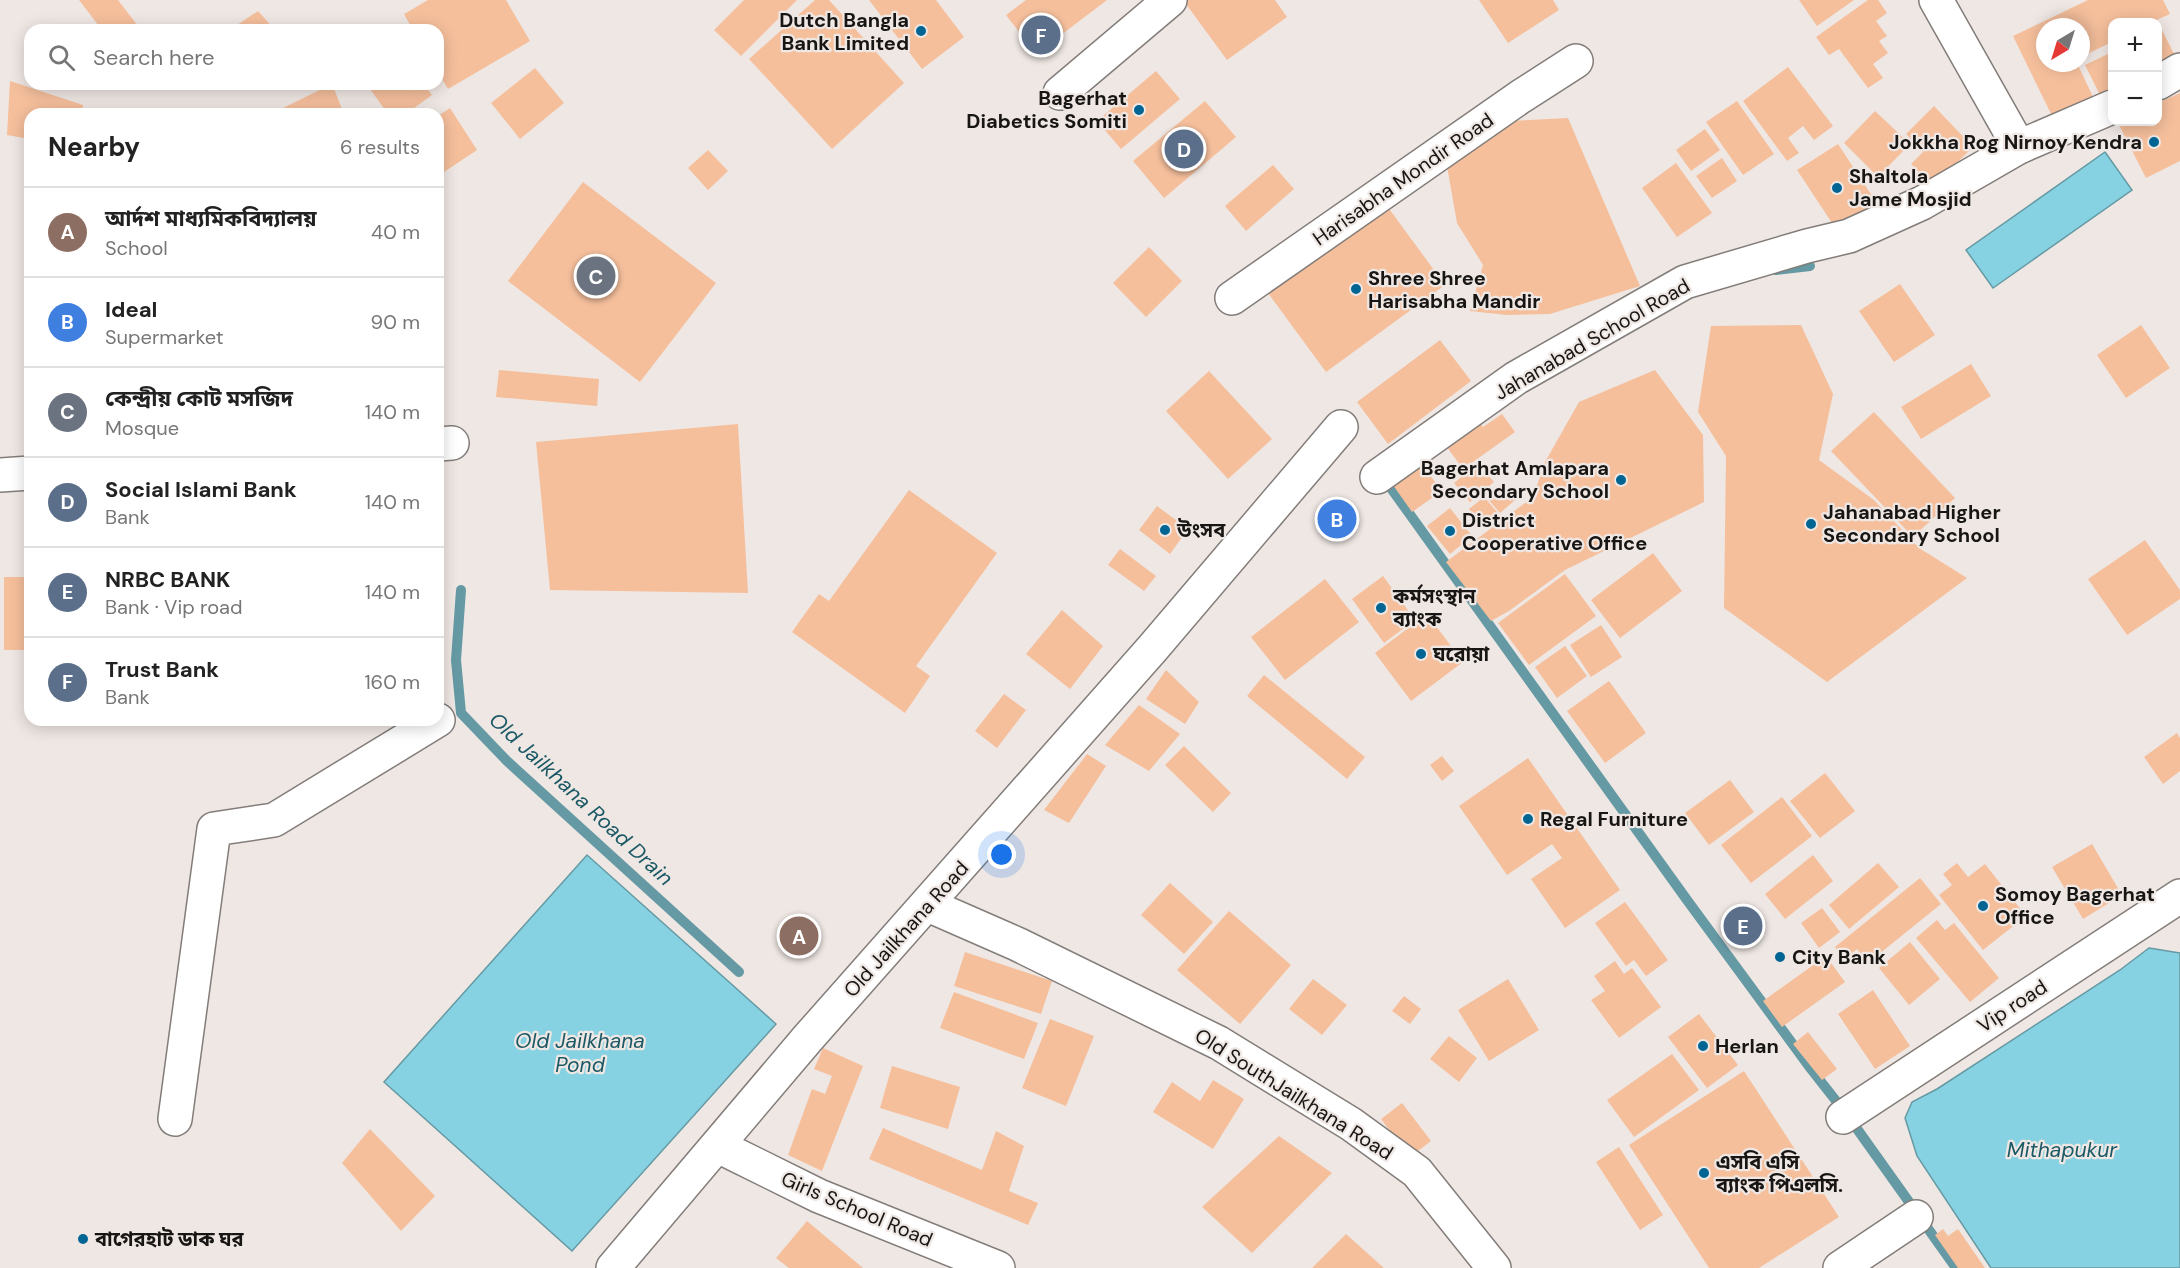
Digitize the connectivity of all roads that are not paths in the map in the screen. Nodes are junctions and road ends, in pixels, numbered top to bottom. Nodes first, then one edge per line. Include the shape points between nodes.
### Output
1 (1170, 0) edge
2 (1936, 0) edge
3 (1576, 61) dead end
4 (2180, 70) edge
5 (2162, 80) edge
6 (1060, 93) dead end
7 (2108, 109) edge
8 (2019, 147) junction
9 (1232, 298) dead end
10 (1341, 427) dead end
11 (24, 473) edge
12 (0, 475) edge
13 (1377, 477) dead end
14 (428, 726) edge
15 (2180, 896) edge
16 (928, 905) junction
17 (1843, 1117) dead end
18 (175, 1119) dead end
19 (718, 1146) junction
20 (1916, 1217) dead end
21 (613, 1268) edge
22 (998, 1268) edge
23 (1494, 1268) edge
24 (1840, 1268) edge

1 - 6 street
2 - 8 street
3 - 9 street, Harisabha Mondir Road
4 - 5 street
7 - 8 street, Jahanabad School Road
8 - 13 street, Jahanabad School Road via 1922,203 1849,236 1685,282 1516,378
10 - 16 street, Old Jailkhana Road
11 - 12 street
14 - 18 street via 274,820 214,829
15 - 17 street, Vip road
16 - 19 street, Old Jailkhana Road via 808,1038
16 - 23 street, Old SouthJailkhana Road via 1219,1043 1351,1125 1417,1172
19 - 21 street, Old Jailkhana Road
19 - 22 street, Girls School Road via 819,1196
20 - 24 street

